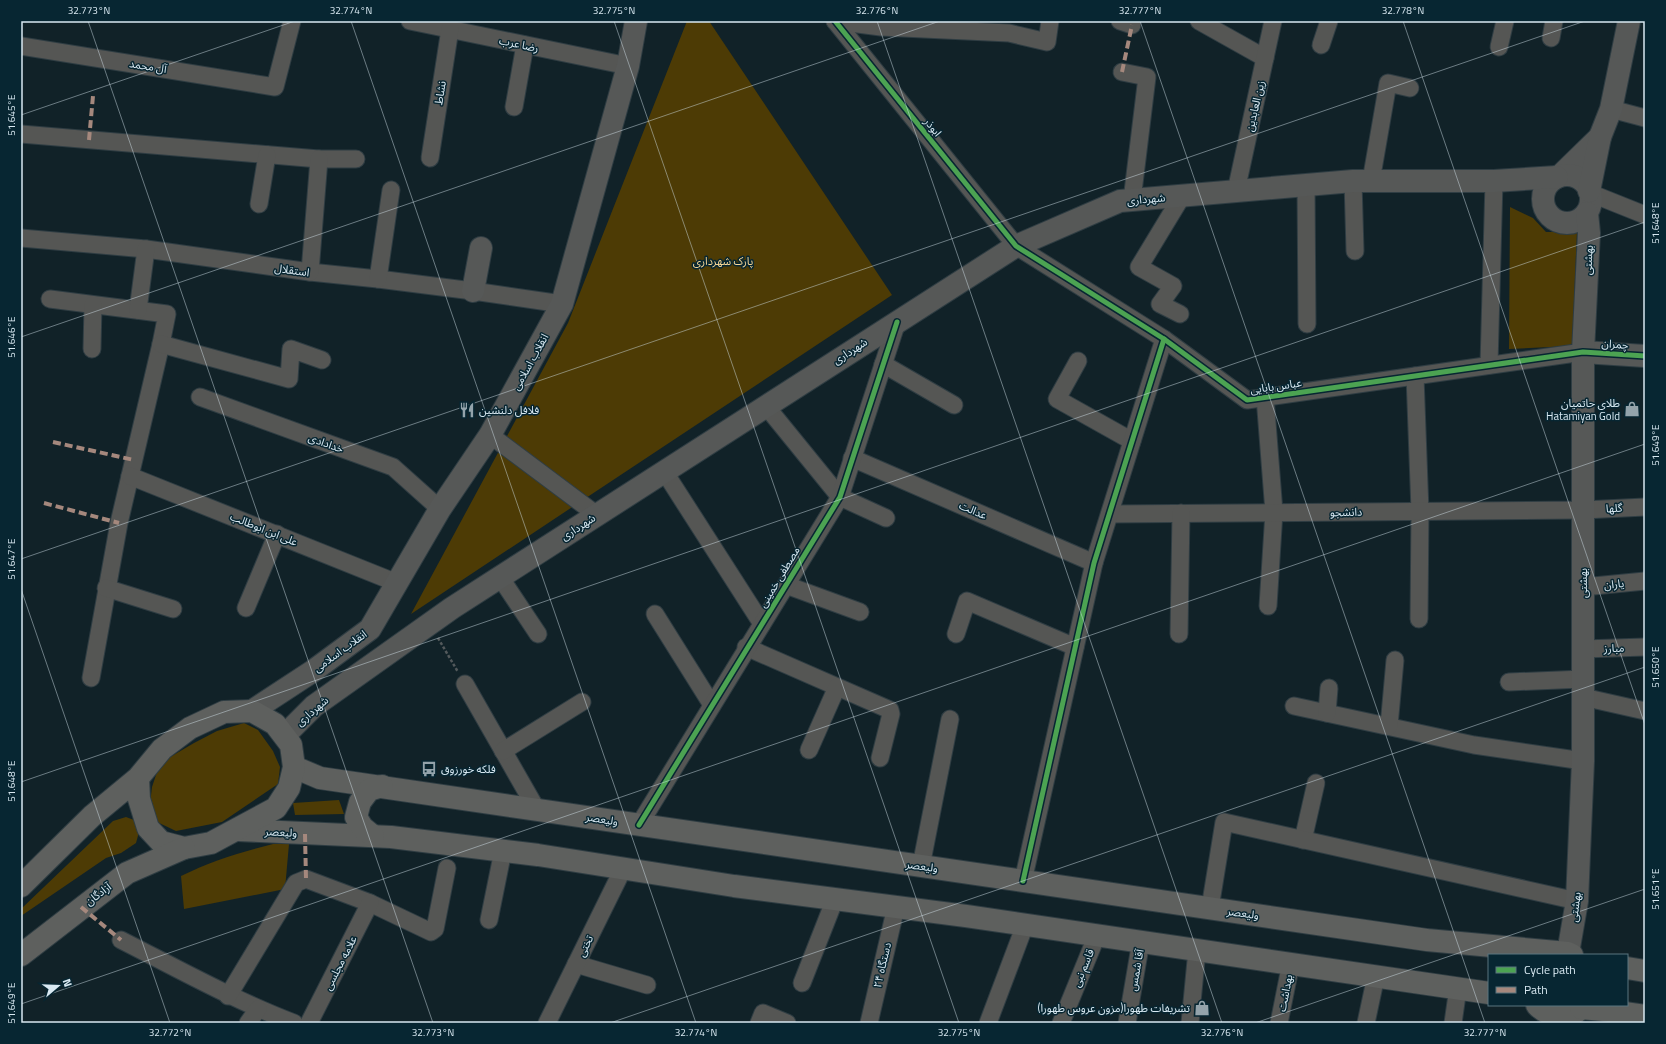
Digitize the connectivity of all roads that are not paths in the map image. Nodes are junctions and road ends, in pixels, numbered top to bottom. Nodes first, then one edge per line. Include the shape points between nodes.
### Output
1 (292, 21) edge
2 (636, 21) edge
3 (835, 21) edge
4 (1050, 21) edge
5 (1199, 21) edge
6 (1274, 21) edge
7 (1329, 21) edge
8 (1505, 21) edge
9 (1629, 21) edge
10 (419, 22) edge
11 (881, 24) edge
12 (1008, 27) edge
13 (450, 29) junction
14 (525, 45) junction
15 (1321, 45) dead end
16 (21, 46) edge
17 (1499, 47) dead end
18 (1265, 58) junction
19 (628, 66) junction
20 (1122, 72) dead end
21 (1410, 88) dead end
22 (514, 107) dead end
23 (1611, 109) junction
24 (1645, 118) edge
25 (21, 134) edge
26 (1600, 137) junction
27 (267, 155) junction
28 (430, 158) dead end
29 (320, 159) junction
30 (356, 159) dead end
31 (1559, 176) junction
32 (1362, 181) junction
33 (1494, 182) junction
34 (1306, 185) junction
35 (391, 190) dead end
36 (1236, 191) junction
37 (1182, 196) junction
38 (1589, 199) junction
39 (1132, 200) junction
40 (1543, 202) junction
41 (259, 204) dead end
42 (1645, 215) edge
43 (21, 238) edge
44 (1016, 246) junction
45 (481, 248) dead end
46 (146, 249) junction
47 (1355, 251) dead end
48 (310, 272) junction
49 (378, 279) junction
50 (473, 291) junction
51 (50, 299) dead end
52 (562, 304) junction
53 (93, 305) junction
54 (138, 310) junction
55 (1180, 314) dead end
56 (897, 322) junction
57 (1307, 324) dead end
58 (1164, 339) junction
59 (161, 344) junction
60 (92, 349) dead end
61 (1583, 352) junction
62 (1645, 356) edge
63 (322, 360) dead end
64 (1078, 362) dead end
65 (883, 364) junction
66 (1489, 365) junction
67 (1414, 376) junction
68 (200, 397) dead end
69 (1265, 398) junction
70 (766, 406) junction
71 (954, 406) dead end
72 (490, 435) junction
73 (1132, 441) junction
74 (852, 458) junction
75 (664, 471) junction
76 (130, 476) junction
77 (840, 497) junction
78 (1645, 507) edge
79 (440, 509) junction
80 (1583, 510) junction
81 (1420, 511) junction
82 (1274, 512) junction
83 (1181, 513) junction
84 (1110, 514) junction
85 (597, 515) junction
86 (886, 518) dead end
87 (278, 534) junction
88 (1094, 563) junction
89 (500, 577) junction
90 (1645, 581) edge
91 (397, 583) junction
92 (786, 585) junction
93 (1583, 587) junction
94 (106, 588) junction
95 (1268, 606) dead end
96 (246, 608) dead end
97 (173, 609) dead end
98 (860, 612) dead end
99 (655, 614) dead end
100 (1419, 618) dead end
101 (762, 624) junction
102 (538, 634) dead end
103 (956, 634) dead end
104 (1179, 634) dead end
105 (1075, 647) junction
106 (1645, 647) edge
107 (746, 648) junction
108 (1583, 649) junction
109 (1395, 660) dead end
110 (91, 678) dead end
111 (1509, 682) dead end
112 (466, 684) road end
113 (837, 687) junction
114 (1328, 688) dead end
115 (1583, 688) junction
116 (582, 702) dead end
117 (712, 705) junction
118 (1294, 706) dead end
119 (1645, 710) edge
120 (252, 712) junction
121 (1327, 713) junction
122 (950, 719) dead end
123 (1389, 726) junction
124 (285, 735) junction
125 (809, 750) dead end
126 (503, 751) junction
127 (880, 758) dead end
128 (1582, 761) junction
129 (294, 767) junction
130 (138, 778) junction
131 (1316, 783) dead end
132 (382, 786) junction
133 (537, 810) junction
134 (639, 825) junction
135 (237, 830) junction
136 (373, 836) junction
137 (1303, 840) junction
138 (184, 848) junction
139 (503, 851) junction
140 (921, 866) junction
141 (447, 868) dead end
142 (623, 869) junction
143 (1023, 881) junction
144 (21, 886) edge
145 (835, 899) junction
146 (1577, 901) junction
147 (370, 903) junction
148 (896, 907) junction
149 (1210, 908) junction
150 (489, 920) dead end
151 (1025, 925) junction
152 (1096, 935) junction
153 (121, 940) dead end
154 (1141, 942) junction
155 (1198, 950) junction
156 (21, 954) edge
157 (1561, 954) edge
158 (1291, 963) junction
159 (576, 964) junction
160 (1628, 968) edge
161 (1645, 971) edge
162 (1376, 976) junction
163 (802, 982) dead end
164 (647, 985) dead end
165 (1458, 988) junction
166 (1488, 993) edge
167 (228, 996) junction
168 (258, 1010) junction
169 (1539, 1012) edge
170 (1577, 1012) edge
171 (1645, 1016) edge
172 (248, 1023) edge
173 (294, 1023) edge
174 (309, 1023) edge
175 (547, 1023) edge
176 (759, 1023) edge
177 (787, 1023) edge
178 (869, 1023) edge
179 (988, 1023) edge
180 (1061, 1023) edge
181 (1127, 1023) edge
182 (1190, 1023) edge
183 (1279, 1023) edge
184 (1366, 1023) edge
185 (1453, 1023) edge

1 - 16 street, آل محمد via 275,87
2 - 19 main road, انقلاب اسلامی
3 - 11 street
3 - 44 street, ابوذر
4 - 12 street via 1047,42
5 - 18 street
6 - 18 street, زین العابدین
7 - 15 street
8 - 17 street
9 - 23 main road, بهشتی
10 - 13 street, رضا عرب
11 - 12 street
13 - 14 street, رضا عرب
13 - 28 street, نشاط
14 - 19 street, رضا عرب
14 - 22 street
18 - 36 street, زین العابدین
19 - 52 main road, انقلاب اسلامی
20 - 39 street via 1147,78
21 - 32 street via 1388,83
23 - 24 street
23 - 26 main road, بهشتی
25 - 27 street
26 - 31 main road
26 - 38 main road, بهشتی
27 - 29 street
27 - 41 street
29 - 30 street
29 - 48 street
31 - 33 main road, شهرداری
31 - 38 main road via 1573,175 1583,181
31 - 40 main road via 1544,190
32 - 33 main road, شهرداری
32 - 34 main road, شهرداری
32 - 47 street
33 - 40 main road
33 - 66 street
34 - 36 main road, شهرداری
34 - 57 street
35 - 49 street
36 - 37 main road, شهرداری
37 - 39 main road, شهرداری
37 - 55 street via 1139,267 1173,286 1160,304
38 - 40 main road via 1578,221 1566,223 1555,220 1546,212
38 - 42 street
38 - 61 main road, بهشتی
39 - 44 main road, شهرداری via 1120,201
43 - 46 street, استقلال
44 - 56 main road, شهرداری
44 - 58 street, عباس بابایی
45 - 50 main road
46 - 48 street, استقلال
46 - 54 street
48 - 49 street, استقلال
49 - 50 street, استقلال
50 - 52 street, استقلال
51 - 53 street
52 - 72 main road, انقلاب اسلامی
53 - 54 street
53 - 60 street
54 - 59 street via 167,314
56 - 65 street, مصطفی خمینی
56 - 70 main road, شهرداری
58 - 69 street, عباس بابایی via 1247,400
58 - 73 street
59 - 63 street via 289,379 291,349
59 - 76 street
61 - 62 main road, چمران
61 - 66 street, عباس بابایی
61 - 80 main road, بهشتی
64 - 73 street via 1057,399
65 - 71 street
65 - 74 street, مصطفی خمینی
66 - 67 street, عباس بابایی
67 - 69 street, عباس بابایی
67 - 81 street
68 - 79 street, خدادادی via 393,467
69 - 82 street
70 - 75 main road, شهرداری
70 - 77 street
72 - 79 main road, انقلاب اسلامی
72 - 85 street
73 - 84 street
74 - 77 street, مصطفی خمینی
74 - 88 street, عدالت
75 - 85 main road, شهرداری
75 - 101 street
76 - 87 street, علی ابن ابوطالب
76 - 94 street
77 - 86 street
77 - 92 street, مصطفی خمینی
78 - 80 street, گلها
79 - 91 main road, انقلاب اسلامی
80 - 81 street, دانشجو
80 - 93 main road, بهشتی
81 - 82 street, دانشجو
81 - 100 street
82 - 83 street, دانشجو
82 - 95 street
83 - 84 street, دانشجو
83 - 104 street
84 - 88 street
85 - 89 main road, شهرداری
87 - 91 street, علی ابن ابوطالب
87 - 96 street
88 - 105 street
89 - 102 street
89 - 124 main road, شهرداری via 314,706
90 - 93 street, یاران
91 - 120 main road, انقلاب اسلامی via 370,629
92 - 98 street
92 - 101 street, مصطفی خمینی
93 - 108 main road, بهشتی
94 - 97 street
94 - 110 street
99 - 117 street
101 - 107 street, مصطفی خمینی
103 - 105 street via 967,601
105 - 143 street
106 - 108 street, مبارز
107 - 113 street
107 - 117 street, مصطفی خمینی
108 - 115 main road, بهشتی
109 - 123 street
111 - 115 street
112 - 126 street
113 - 125 street
113 - 127 street via 890,710
114 - 121 street
115 - 119 street
115 - 128 main road, بهشتی
116 - 126 street
117 - 134 street, مصطفی خمینی
118 - 121 street
120 - 124 main road via 275,724
120 - 130 main road via 224,712 190,728 162,749
121 - 123 street
122 - 140 street
123 - 128 street via 1474,745
124 - 129 main road via 291,745
126 - 133 street
128 - 146 main road, بهشتی
129 - 132 main road, ولیعصر via 320,778
129 - 135 main road via 289,788 276,808
130 - 138 main road via 139,799 148,828 162,842
130 - 144 main road via 92,816
131 - 137 street
132 - 133 main road, ولیعصر
132 - 136 main road via 369,790 360,802 356,816 362,827
133 - 134 main road, ولیعصر
134 - 140 main road, ولیعصر
135 - 136 main road, ولیعصر
135 - 138 main road via 211,843
136 - 139 main road, ولیعصر
137 - 146 street
137 - 149 street via 1224,822
138 - 156 main road, آزادگان via 127,873
139 - 142 main road, ولیعصر
139 - 150 street
140 - 143 main road, ولیعصر
141 - 147 street via 435,929 431,932
142 - 145 main road, ولیعصر
142 - 159 street, تختی
143 - 149 main road, ولیعصر
145 - 148 main road, ولیعصر
145 - 163 street
146 - 157 main road, بهشتی
147 - 167 street via 306,879 296,883
147 - 174 street, علامه مجلسی
148 - 151 main road, ولیعصر
148 - 178 street, ۲۴ دستگاه
149 - 157 main road, ولیعصر via 1427,940
151 - 152 main road, ولیعصر
151 - 179 street
152 - 154 main road, ولیعصر
152 - 180 street, قاسم نبی
153 - 167 street
154 - 155 main road, ولیعصر
154 - 181 street, آقا شمس
155 - 158 main road, ولیعصر
155 - 182 street
158 - 162 main road, ولیعصر
158 - 183 street, بهداشت
159 - 164 street
159 - 175 street, تختی
160 - 161 main road
162 - 165 main road, ولیعصر
162 - 184 street
165 - 166 main road, ولیعصر
165 - 185 street
167 - 168 street
168 - 172 street
168 - 173 street
169 - 170 main road via 1555,1016
170 - 171 main road via 1603,1010
176 - 177 street via 763,1013

